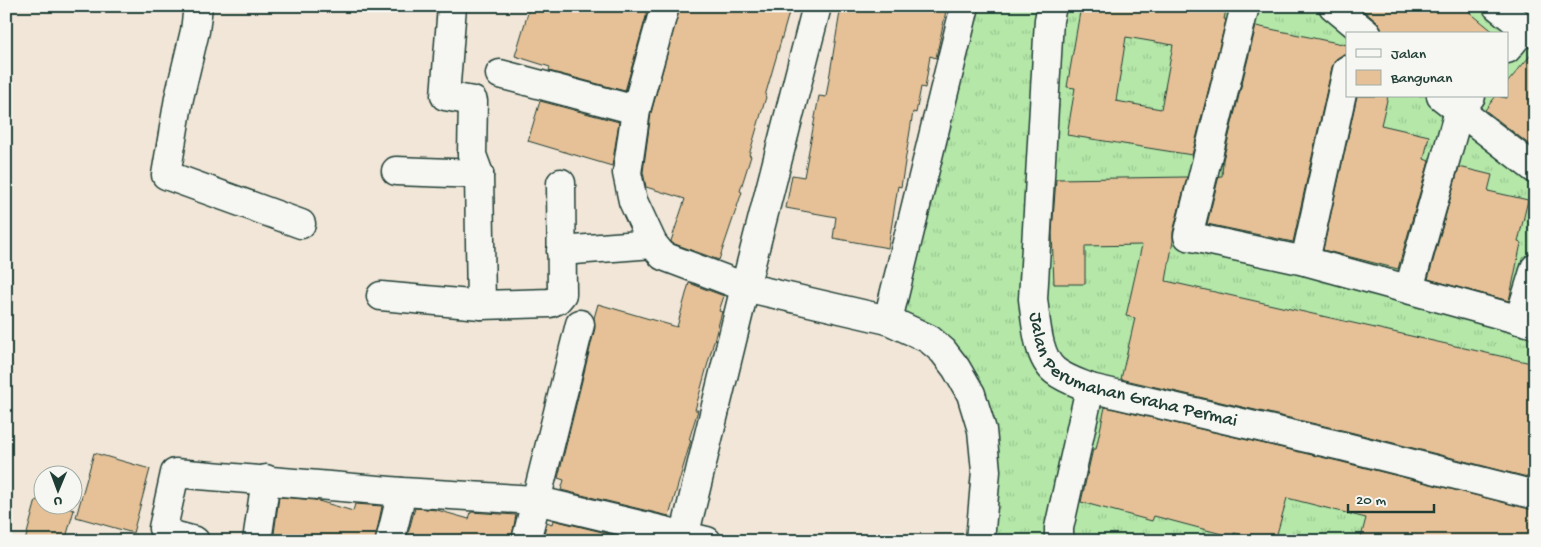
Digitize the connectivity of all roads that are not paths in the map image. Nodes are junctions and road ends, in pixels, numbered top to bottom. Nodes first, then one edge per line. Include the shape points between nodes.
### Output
1 (198, 6) edge
2 (452, 6) edge
3 (665, 6) edge
4 (817, 6) edge
5 (965, 6) edge
6 (1052, 6) edge
7 (1245, 6) edge
8 (1333, 6) edge
9 (1497, 6) edge
10 (1360, 31) edge
11 (1529, 31) edge
12 (1508, 49) edge
13 (500, 74) dead end
14 (1346, 75) edge
15 (1457, 101) edge
16 (636, 110) junction
17 (1535, 170) edge
18 (396, 171) dead end
19 (479, 174) junction
20 (561, 183) dead end
21 (301, 224) dead end
22 (653, 244) junction
23 (562, 250) junction
24 (1305, 261) junction
25 (1535, 268) edge
26 (745, 287) junction
27 (1409, 289) junction
28 (380, 296) dead end
29 (481, 305) junction
30 (888, 320) junction
31 (1527, 322) edge
32 (580, 324) dead end
33 (1090, 388) junction
34 (266, 479) junction
35 (402, 492) junction
36 (1535, 495) edge
37 (535, 500) junction
38 (692, 539) edge
39 (195, 541) edge
40 (257, 541) edge
41 (390, 541) edge
42 (526, 541) edge
43 (980, 541) edge
44 (1061, 541) edge

1 - 21 street via 166,176
2 - 19 street via 445,96 473,101 472,155
3 - 16 street
4 - 26 street
5 - 30 street
6 - 33 street, Jalan Perumahan Graha Permai via 1033,299 1043,355 1054,370
7 - 24 street via 1188,236
8 - 10 street
9 - 11 street
11 - 12 street
13 - 16 street
14 - 24 street
15 - 17 street
15 - 27 street
16 - 22 street via 627,174 633,201
18 - 19 street
19 - 29 street
20 - 23 street
22 - 23 street
22 - 26 street via 663,256
23 - 29 street via 562,294 557,300 550,303
24 - 27 street
25 - 31 street
26 - 30 street
26 - 38 street
27 - 31 street
28 - 29 street
30 - 43 street via 929,339 943,351 971,394 982,430 986,471
32 - 37 street
33 - 36 street, Jalan Perumahan Graha Permai via 1342,446
33 - 44 street via 1059,528
34 - 35 street
34 - 39 street via 175,473 163,528 169,534
34 - 40 street
35 - 37 street
35 - 41 street
37 - 38 street
37 - 42 street

